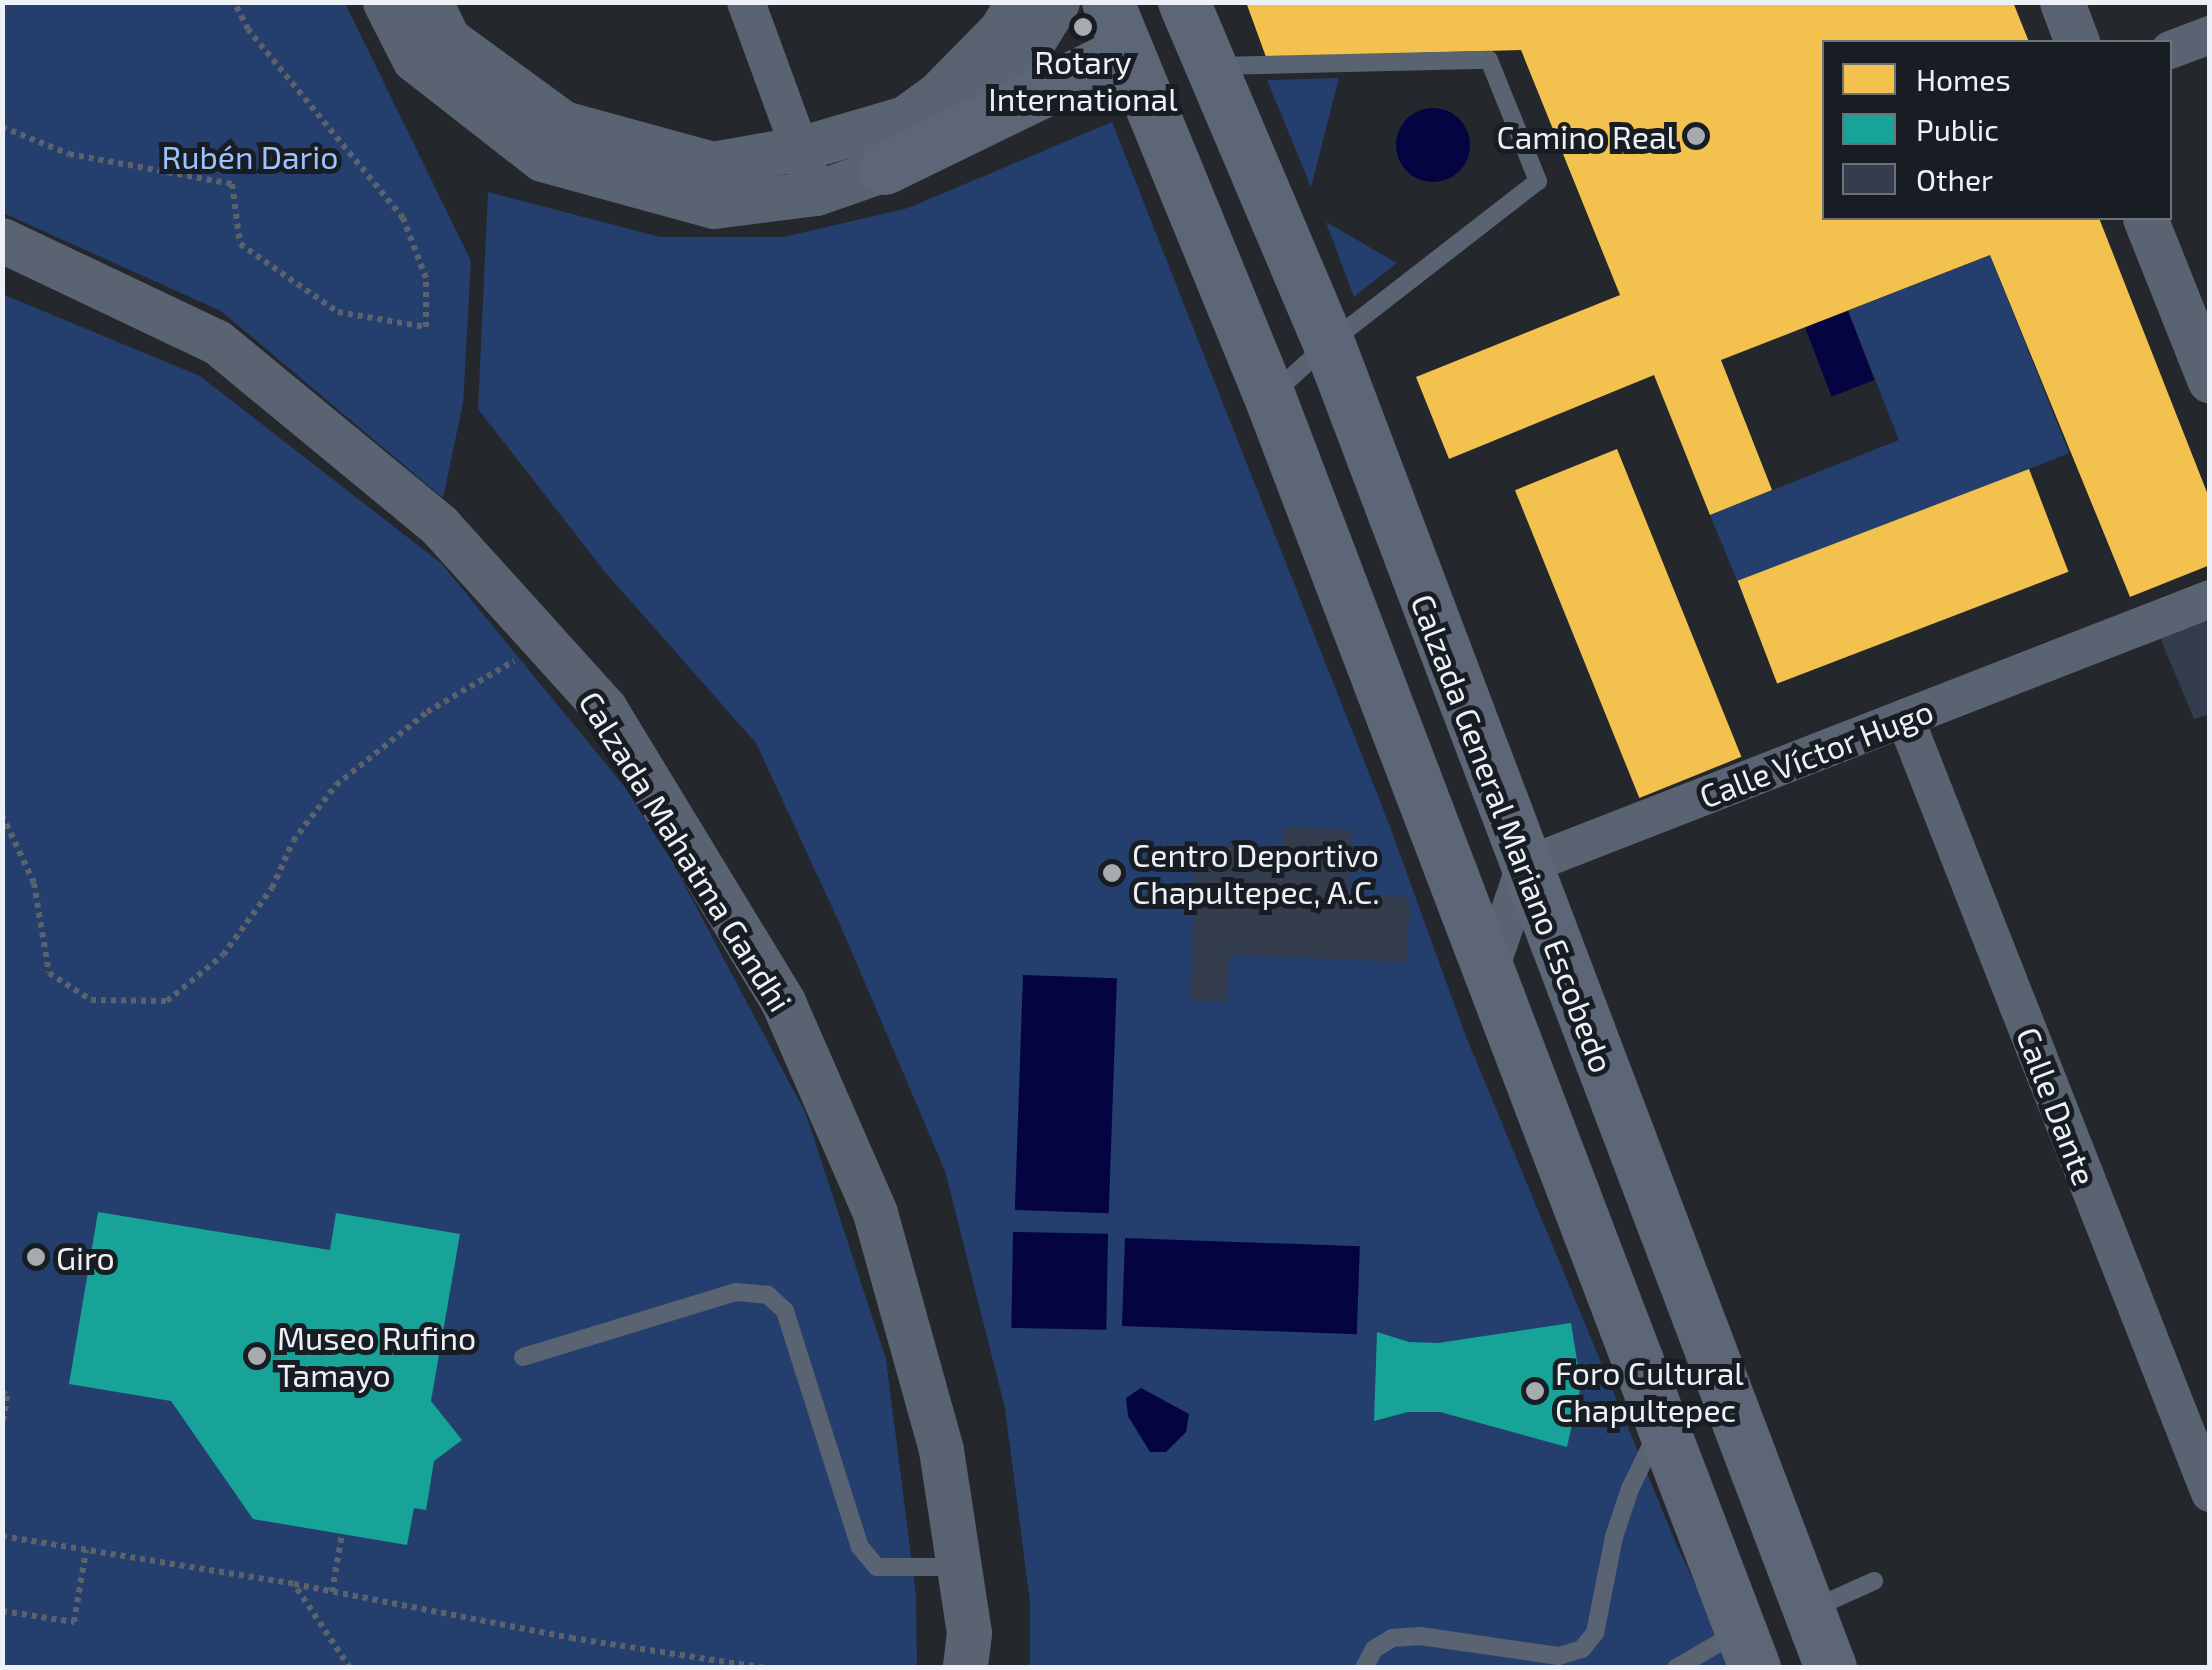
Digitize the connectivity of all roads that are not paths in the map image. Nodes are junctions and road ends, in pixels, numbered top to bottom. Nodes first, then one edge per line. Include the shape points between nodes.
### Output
1 (386, 2) edge
2 (746, 2) edge
3 (1018, 2) edge
4 (1057, 2) edge
5 (1108, 2) edge
6 (1184, 2) edge
7 (2062, 2) edge
8 (431, 33) edge
9 (2210, 35) edge
10 (2076, 40) edge
11 (2172, 49) edge
12 (1127, 51) junction
13 (1212, 66) junction
14 (802, 148) junction
15 (885, 169) junction
16 (816, 193) junction
17 (2146, 220) edge
18 (2, 240) edge
19 (2196, 305) edge
20 (1329, 343) junction
21 (2210, 381) edge
22 (1270, 397) junction
23 (2210, 599) edge
24 (1905, 718) junction
25 (1525, 866) junction
26 (1489, 972) junction
27 (524, 1358) dead end
28 (1662, 1424) junction
29 (2210, 1493) edge
30 (958, 1567) junction
31 (1874, 1581) dead end
32 (1809, 1610) junction
33 (1748, 1649) edge
34 (965, 1668) edge
35 (1364, 1668) edge
36 (1676, 1668) edge
37 (1780, 1668) edge
38 (1830, 1668) edge

1 - 8 street
2 - 14 street
3 - 14 street via 964,68 904,118
4 - 15 street via 985,102
5 - 12 main road
6 - 13 main road, Calzada General Mariano Escobedo
7 - 10 street
8 - 14 street via 562,124 713,164
8 - 16 street via 542,160 714,206
9 - 11 street
12 - 15 main road
12 - 22 main road
13 - 20 main road, Calzada General Mariano Escobedo
13 - 20 lane via 1489,60 1538,181
14 - 16 street
15 - 16 street
17 - 19 street
18 - 30 street, Calzada Mahatma Gandhi via 217,342 439,525 604,709 783,1002 876,1213 941,1450
19 - 21 street
20 - 22 lane
20 - 25 main road, Calzada General Mariano Escobedo
22 - 26 main road
23 - 24 street, Calle Víctor Hugo
24 - 25 street, Calle Víctor Hugo
24 - 29 street, Calle Dante
25 - 26 street
25 - 32 main road, Calzada General Mariano Escobedo
26 - 28 main road
27 - 30 lane via 736,1292 768,1295 785,1311 860,1547 877,1567
28 - 33 main road
28 - 35 lane via 1630,1489 1595,1633 1582,1649 1558,1656 1420,1636 1392,1638 1374,1648
30 - 34 street, Calzada Mahatma Gandhi via 969,1634
31 - 32 lane
32 - 38 main road, Calzada General Mariano Escobedo
33 - 36 lane
33 - 37 main road via 1761,1636

